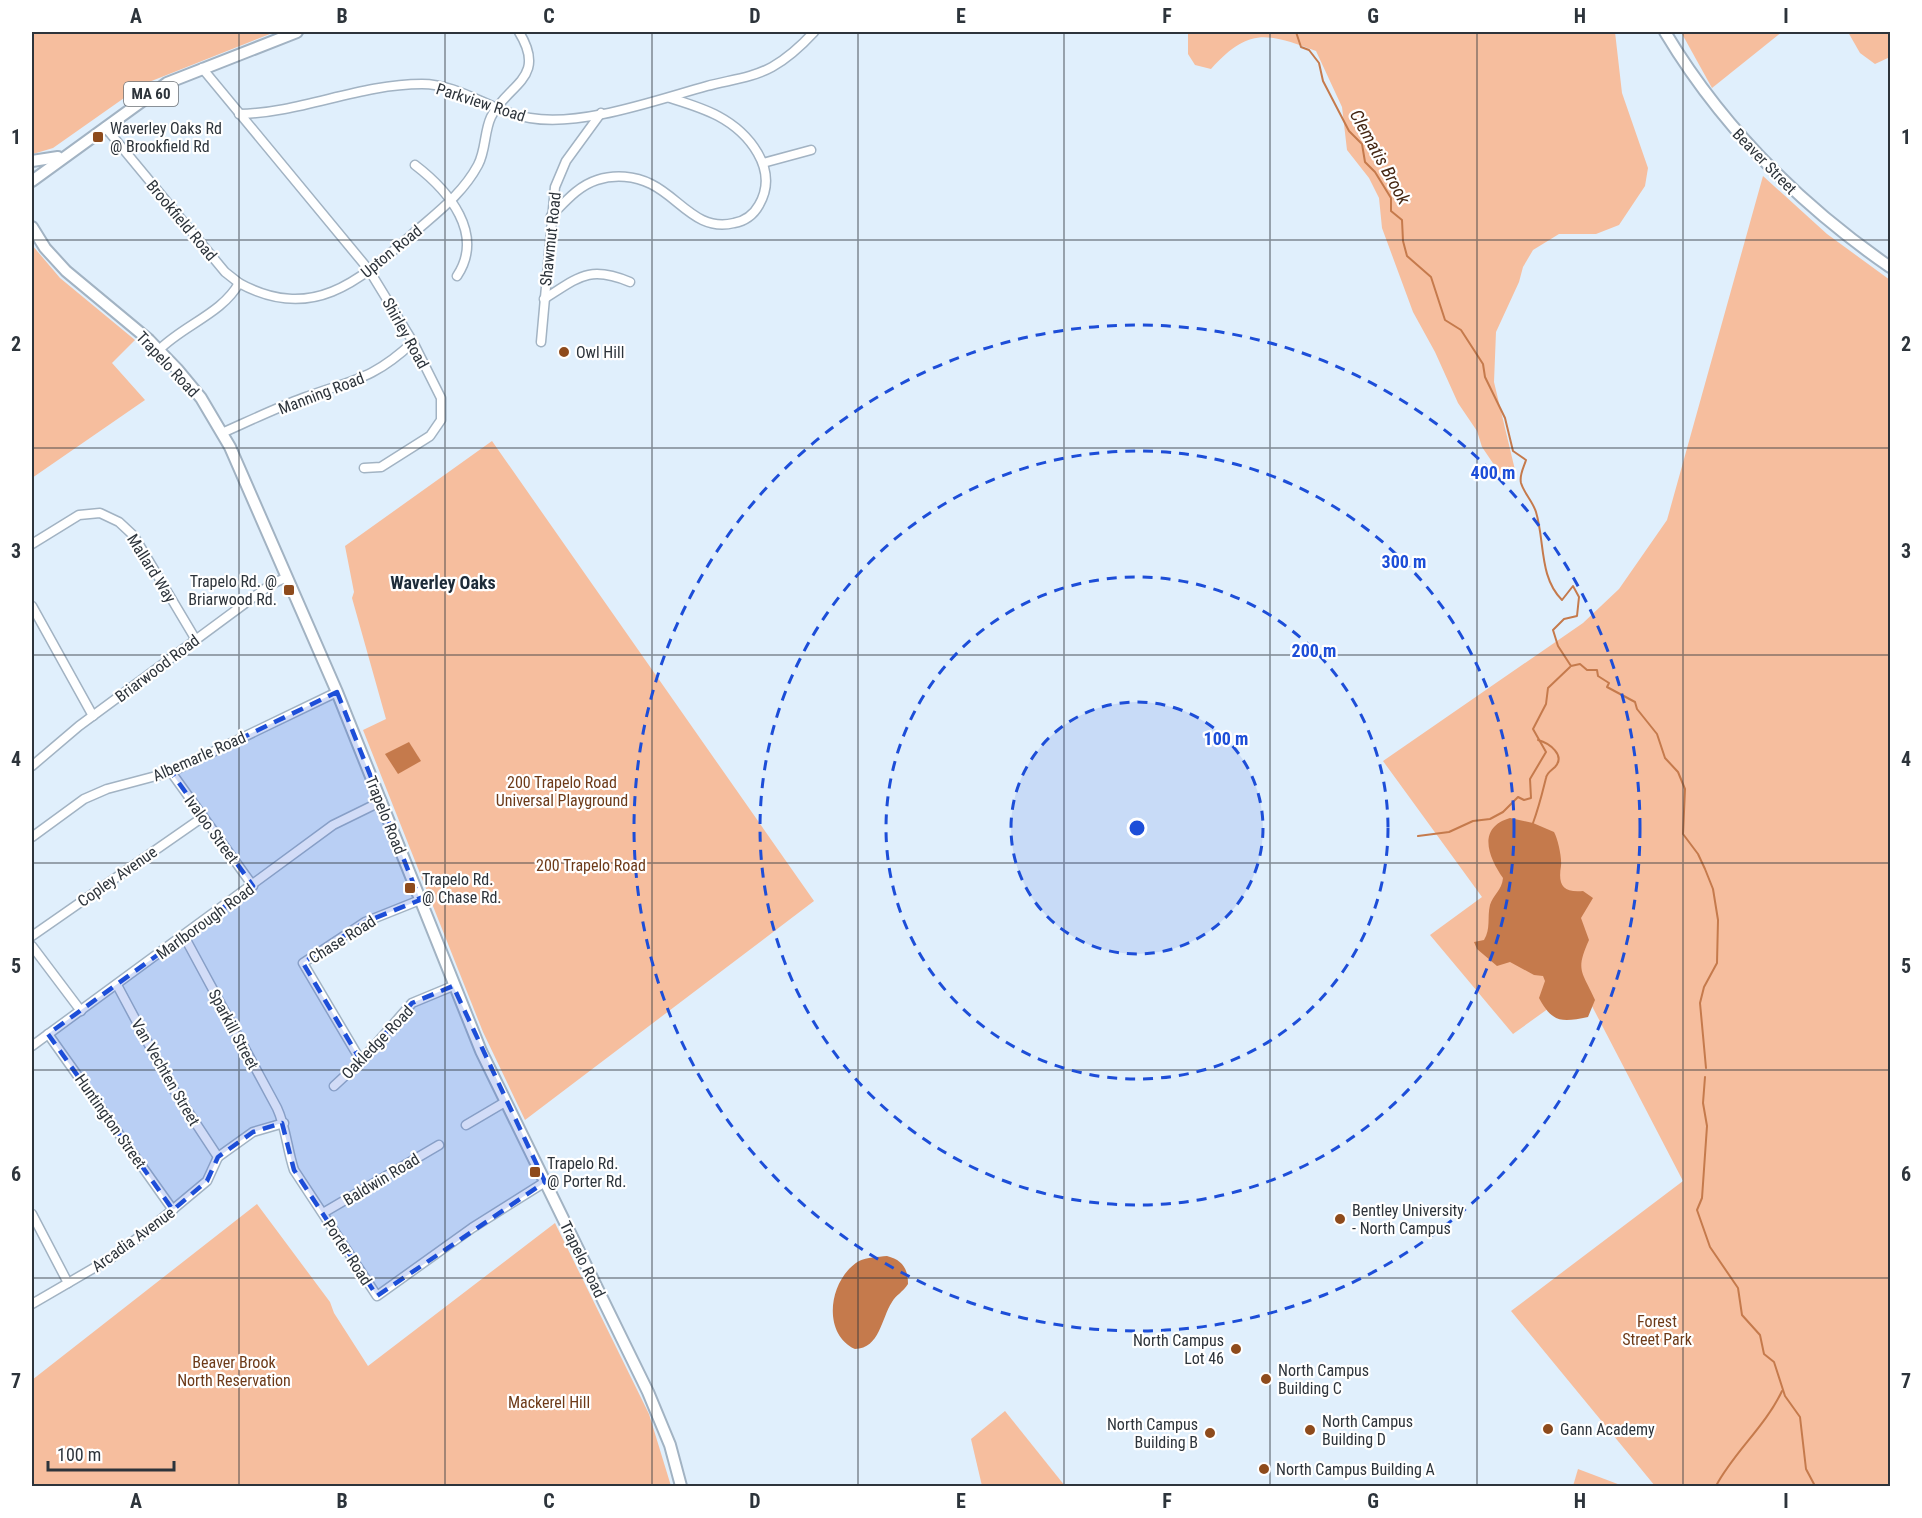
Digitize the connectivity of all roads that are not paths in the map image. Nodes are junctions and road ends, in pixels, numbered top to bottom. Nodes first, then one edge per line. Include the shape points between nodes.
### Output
1 (296, 32) edge
2 (519, 32) edge
3 (814, 32) edge
4 (1665, 32) edge
5 (202, 68) junction
6 (670, 98) junction
7 (496, 109) junction
8 (601, 113) junction
9 (239, 114) junction
10 (105, 127) junction
11 (811, 150) dead end
12 (72, 151) junction
13 (32, 161) edge
14 (763, 164) junction
15 (415, 165) dead end
16 (32, 181) edge
17 (452, 200) junction
18 (551, 216) junction
19 (32, 227) edge
20 (1890, 267) edge
21 (369, 270) junction
22 (457, 276) dead end
23 (630, 282) dead end
24 (239, 283) junction
25 (544, 299) junction
26 (413, 342) junction
27 (540, 342) dead end
28 (159, 350) junction
29 (222, 433) junction
30 (364, 468) dead end
31 (32, 544) edge
32 (287, 577) junction
33 (32, 606) edge
34 (196, 640) junction
35 (337, 692) junction
36 (93, 716) junction
37 (32, 766) edge
38 (171, 772) junction
39 (382, 801) junction
40 (203, 817) junction
41 (32, 837) edge
42 (253, 886) junction
43 (420, 900) junction
44 (32, 936) edge
45 (184, 936) junction
46 (32, 946) edge
47 (117, 985) junction
48 (453, 986) junction
49 (81, 1011) junction
50 (48, 1034) junction
51 (32, 1046) edge
52 (361, 1061) junction
53 (334, 1086) dead end
54 (505, 1102) junction
55 (284, 1123) junction
56 (466, 1125) dead end
57 (439, 1145) dead end
58 (218, 1157) junction
59 (545, 1182) junction
60 (173, 1210) junction
61 (323, 1213) junction
62 (32, 1214) edge
63 (68, 1283) junction
64 (32, 1304) edge
65 (681, 1486) edge

1 - 5 main road, MA 60
2 - 7 street, Upton Road via 528,51 528,69 520,84
3 - 6 street, Parkview Road via 773,67
4 - 20 main road, Beaver Street via 1707,96 1759,156 1819,213
5 - 9 street, Shirley Road
5 - 10 main road, MA 60 via 160,88
6 - 8 street, Parkview Road
6 - 14 street via 727,121 749,141
7 - 8 street, Parkview Road via 533,119
7 - 9 street, Parkview Road via 449,88 421,84 370,89 270,113
7 - 17 street, Upton Road via 477,166
8 - 18 street, Shawmut Road via 559,174
9 - 21 street, Shirley Road
10 - 12 main road, MA 60
10 - 24 street, Brookfield Road via 225,272
11 - 14 street
12 - 13 main road, MA 60 via 46,161
12 - 16 main road, MA 60
14 - 18 street via 766,183 761,202 751,215 736,223 704,221 652,184 629,177 609,177 590,183 573,193
15 - 17 street
17 - 21 street, Upton Road
17 - 22 street via 468,245 466,261
18 - 25 street, Shawmut Road
19 - 28 main road, Trapelo Road via 66,271
21 - 24 street, Upton Road via 329,295 301,300 274,297
21 - 26 street, Shirley Road
23 - 25 street via 611,274 592,273
24 - 28 street via 224,301
25 - 27 street, Shawmut Road
26 - 29 street, Manning Road via 380,369 356,381 306,397
26 - 30 street, Shirley Road via 441,398 441,420 423,442 381,467
28 - 29 main road, Trapelo Road via 194,388
29 - 32 main road, Trapelo Road
31 - 34 street, Mallard Way via 79,515 100,513 119,522 138,543
32 - 34 street, Briarwood Road via 270,585
32 - 35 main road, Trapelo Road
33 - 36 street
34 - 36 street, Briarwood Road
35 - 38 street, Albemarle Road
35 - 39 main road, Trapelo Road
36 - 37 street, Briarwood Road
38 - 40 street, Ivaloo Street
38 - 41 street, Albemarle Road via 84,799
39 - 42 street, Marlborough Road via 333,825
39 - 43 main road, Trapelo Road
40 - 42 street, Ivaloo Street
40 - 44 street, Copley Avenue
42 - 45 street, Marlborough Road
43 - 48 main road, Trapelo Road
43 - 52 street, Chase Road via 365,922 303,963
45 - 47 street, Marlborough Road
45 - 55 street, Sparkill Street
46 - 49 street
47 - 49 street, Marlborough Road
47 - 58 street, Van Vechten Street via 170,1084
48 - 52 street, Oakledge Road via 412,1003
48 - 54 main road, Trapelo Road
49 - 50 street, Marlborough Road
50 - 51 street, Marlborough Road
50 - 60 street, Huntington Street
52 - 53 street, Oakledge Road
54 - 56 street
54 - 59 main road, Trapelo Road
55 - 58 street via 254,1132
55 - 61 street, Porter Road via 294,1170
57 - 61 street, Baldwin Road
58 - 60 street, Arcadia Avenue via 207,1180
59 - 61 street, Porter Road via 377,1296
59 - 65 main road, Trapelo Road via 655,1406
60 - 63 street, Arcadia Avenue via 111,1258
62 - 63 street
63 - 64 street, Arcadia Avenue

